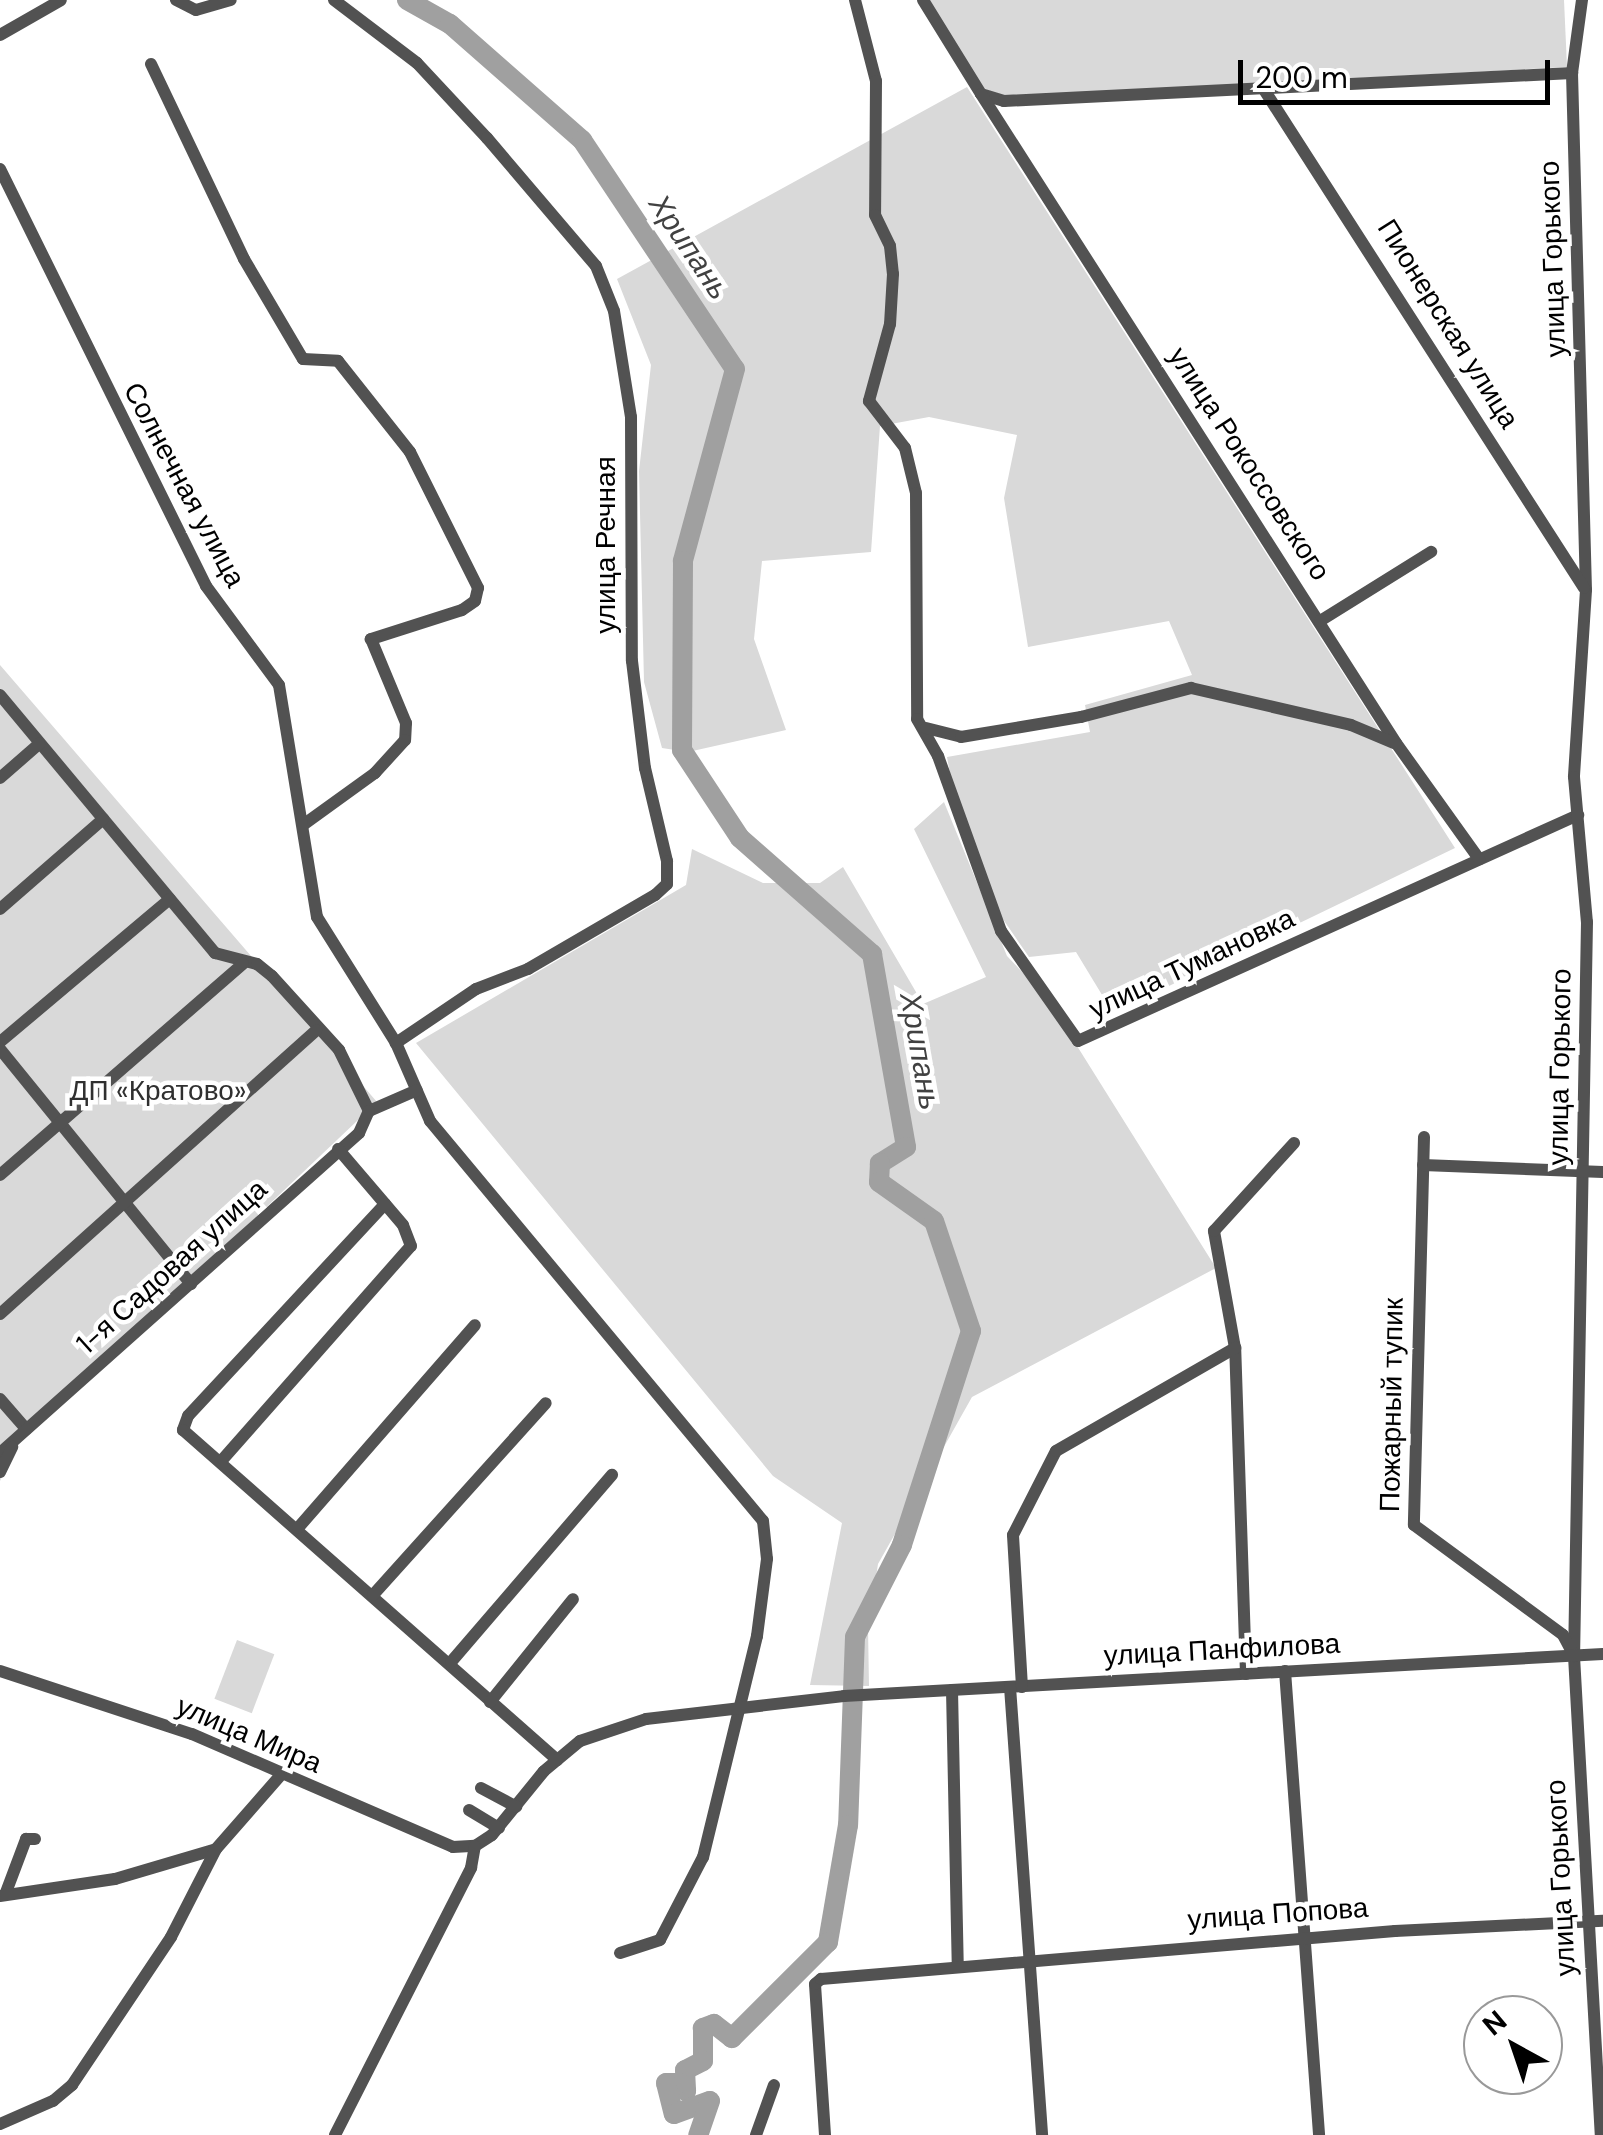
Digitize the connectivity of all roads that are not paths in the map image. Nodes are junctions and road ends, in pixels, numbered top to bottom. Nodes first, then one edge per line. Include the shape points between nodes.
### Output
1 (60, 0) edge
2 (176, 0) edge
3 (231, 0) edge
4 (334, 0) edge
5 (855, 0) edge
6 (923, 0) edge
7 (1582, 0) edge
8 (0, 34) edge
9 (151, 64) dead end
10 (1572, 72) junction
11 (1264, 88) junction
12 (981, 94) junction
13 (0, 169) edge
14 (1431, 552) dead end
15 (1586, 590) junction
16 (1320, 621) junction
17 (0, 694) edge
18 (926, 728) junction
19 (1396, 743) junction
20 (39, 744) junction
21 (0, 778) edge
22 (1578, 815) junction
23 (103, 820) junction
24 (303, 825) junction
25 (1479, 859) junction
26 (170, 900) junction
27 (0, 908) edge
28 (243, 964) junction
29 (316, 1030) junction
30 (396, 1043) junction
31 (0, 1046) edge
32 (417, 1090) junction
33 (368, 1111) junction
34 (60, 1121) junction
35 (1424, 1137) dead end
36 (1294, 1144) dead end
37 (338, 1149) junction
38 (1423, 1165) junction
39 (1584, 1172) junction
40 (1603, 1172) edge
41 (0, 1175) edge
42 (125, 1200) junction
43 (385, 1204) junction
44 (191, 1284) junction
45 (0, 1314) edge
46 (475, 1325) dead end
47 (1236, 1348) junction
48 (0, 1399) edge
49 (546, 1403) dead end
50 (21, 1434) junction
51 (0, 1453) edge
52 (223, 1459) junction
53 (0, 1472) edge
54 (612, 1475) dead end
55 (298, 1528) junction
56 (374, 1595) junction
57 (572, 1600) dead end
58 (1603, 1654) edge
59 (1574, 1656) junction
60 (451, 1662) junction
61 (0, 1671) edge
62 (1284, 1672) junction
63 (1246, 1674) junction
64 (1016, 1687) junction
65 (952, 1690) junction
66 (490, 1702) junction
67 (742, 1706) junction
68 (557, 1760) junction
69 (280, 1777) junction
70 (482, 1788) dead end
71 (516, 1807) junction
72 (469, 1810) dead end
73 (499, 1828) junction
74 (35, 1839) dead end
75 (475, 1846) junction
76 (216, 1849) junction
77 (2, 1896) edge
78 (1603, 1921) edge
79 (1588, 1922) junction
80 (1302, 1938) junction
81 (620, 1954) dead end
82 (1028, 1958) junction
83 (958, 1965) junction
84 (774, 2085) dead end
85 (0, 2124) edge
86 (335, 2135) edge
87 (756, 2135) edge
88 (824, 2135) edge
89 (1042, 2135) edge
90 (1319, 2135) edge
91 (1600, 2135) edge

1 - 8 street
2 - 3 street via 196,10
4 - 30 street, улица Речная via 417,63 487,138 596,266 614,310 631,416 627,546 634,680 644,768 667,861 667,884 654,895 528,969 476,989
5 - 18 street, улица Тумановка via 876,81 876,215 893,274 890,324 869,400 906,448 916,492 917,718
6 - 12 street, улица Рокоссовского
7 - 10 street, улица Горького
9 - 24 street via 244,259 303,359 338,360 410,452 478,588 475,601 462,610 371,639 406,723 404,740 376,773
10 - 11 street
10 - 15 street, улица Горького
11 - 12 street via 1004,101
11 - 15 street, Пионерская улица
12 - 16 street, улица Рокоссовского
13 - 24 street, Солнечная улица via 206,586 280,684
14 - 16 street
15 - 22 street, улица Горького via 1574,777
16 - 19 street, улица Рокоссовского
17 - 20 street
18 - 19 street via 960,737 1081,717 1191,688 1351,725
18 - 25 street, улица Тумановка via 1001,931 1078,1041
19 - 25 street, улица Рокоссовского
20 - 21 street
20 - 23 street
22 - 25 street, улица Тумановка
22 - 39 street, улица Горького via 1587,922
23 - 26 street
23 - 27 street
24 - 30 street, Солнечная улица via 318,917
26 - 28 street via 216,952
26 - 31 street
28 - 29 street via 272,976
28 - 34 street
29 - 33 street via 339,1050
29 - 42 street
30 - 32 street, Солнечная улица
31 - 34 street
32 - 33 street
32 - 67 street, Солнечная улица via 430,1121 763,1521 761,1611
33 - 37 street, 1-я Садовая улица via 359,1133
34 - 41 street
34 - 42 street
35 - 38 street, Пожарный тупик
36 - 47 street via 1214,1231
37 - 43 street
37 - 44 street, 1-я Садовая улица
38 - 39 street
38 - 59 street, Пожарный тупик via 1414,1525 1563,1635
39 - 40 street
39 - 59 street, улица Горького
42 - 44 street
42 - 45 street
43 - 52 street via 408,1232 409,1251
43 - 52 street via 188,1416 183,1430
44 - 50 street, 1-я Садовая улица
46 - 55 street
47 - 63 street
47 - 64 street via 1056,1451 1013,1535
48 - 50 street
49 - 56 street
50 - 51 street, 1-я Садовая улица
50 - 53 street
52 - 55 street
54 - 60 street
55 - 56 street
56 - 60 street
57 - 66 street
58 - 59 street, улица Панфилова
59 - 62 street, улица Панфилова
59 - 79 street, улица Горького
60 - 66 street
61 - 69 street, улица Мира via 192,1734
62 - 63 street, улица Панфилова
62 - 80 street
63 - 64 street, улица Панфилова
64 - 65 street, улица Панфилова
64 - 82 street
65 - 67 street, улица Панфилова
65 - 83 street
66 - 68 street
67 - 68 street via 646,1718 594,1734
67 - 81 street, Солнечная улица via 718,1810 681,1904 660,1940
68 - 71 street
69 - 75 street, улица Мира via 438,1844
69 - 76 street
70 - 71 street
71 - 73 street
72 - 73 street
73 - 75 street
74 - 77 street via 26,1839
75 - 86 street via 472,1868
76 - 77 street via 115,1879
76 - 85 street via 171,1938 72,2085 54,2101
78 - 79 street, улица Попова
79 - 80 street, улица Попова
79 - 91 street, улица Горького
80 - 82 street, улица Попова
80 - 90 street
82 - 83 street, улица Попова
82 - 89 street
83 - 88 street, улица Попова via 821,1978 815,1984
84 - 87 street

